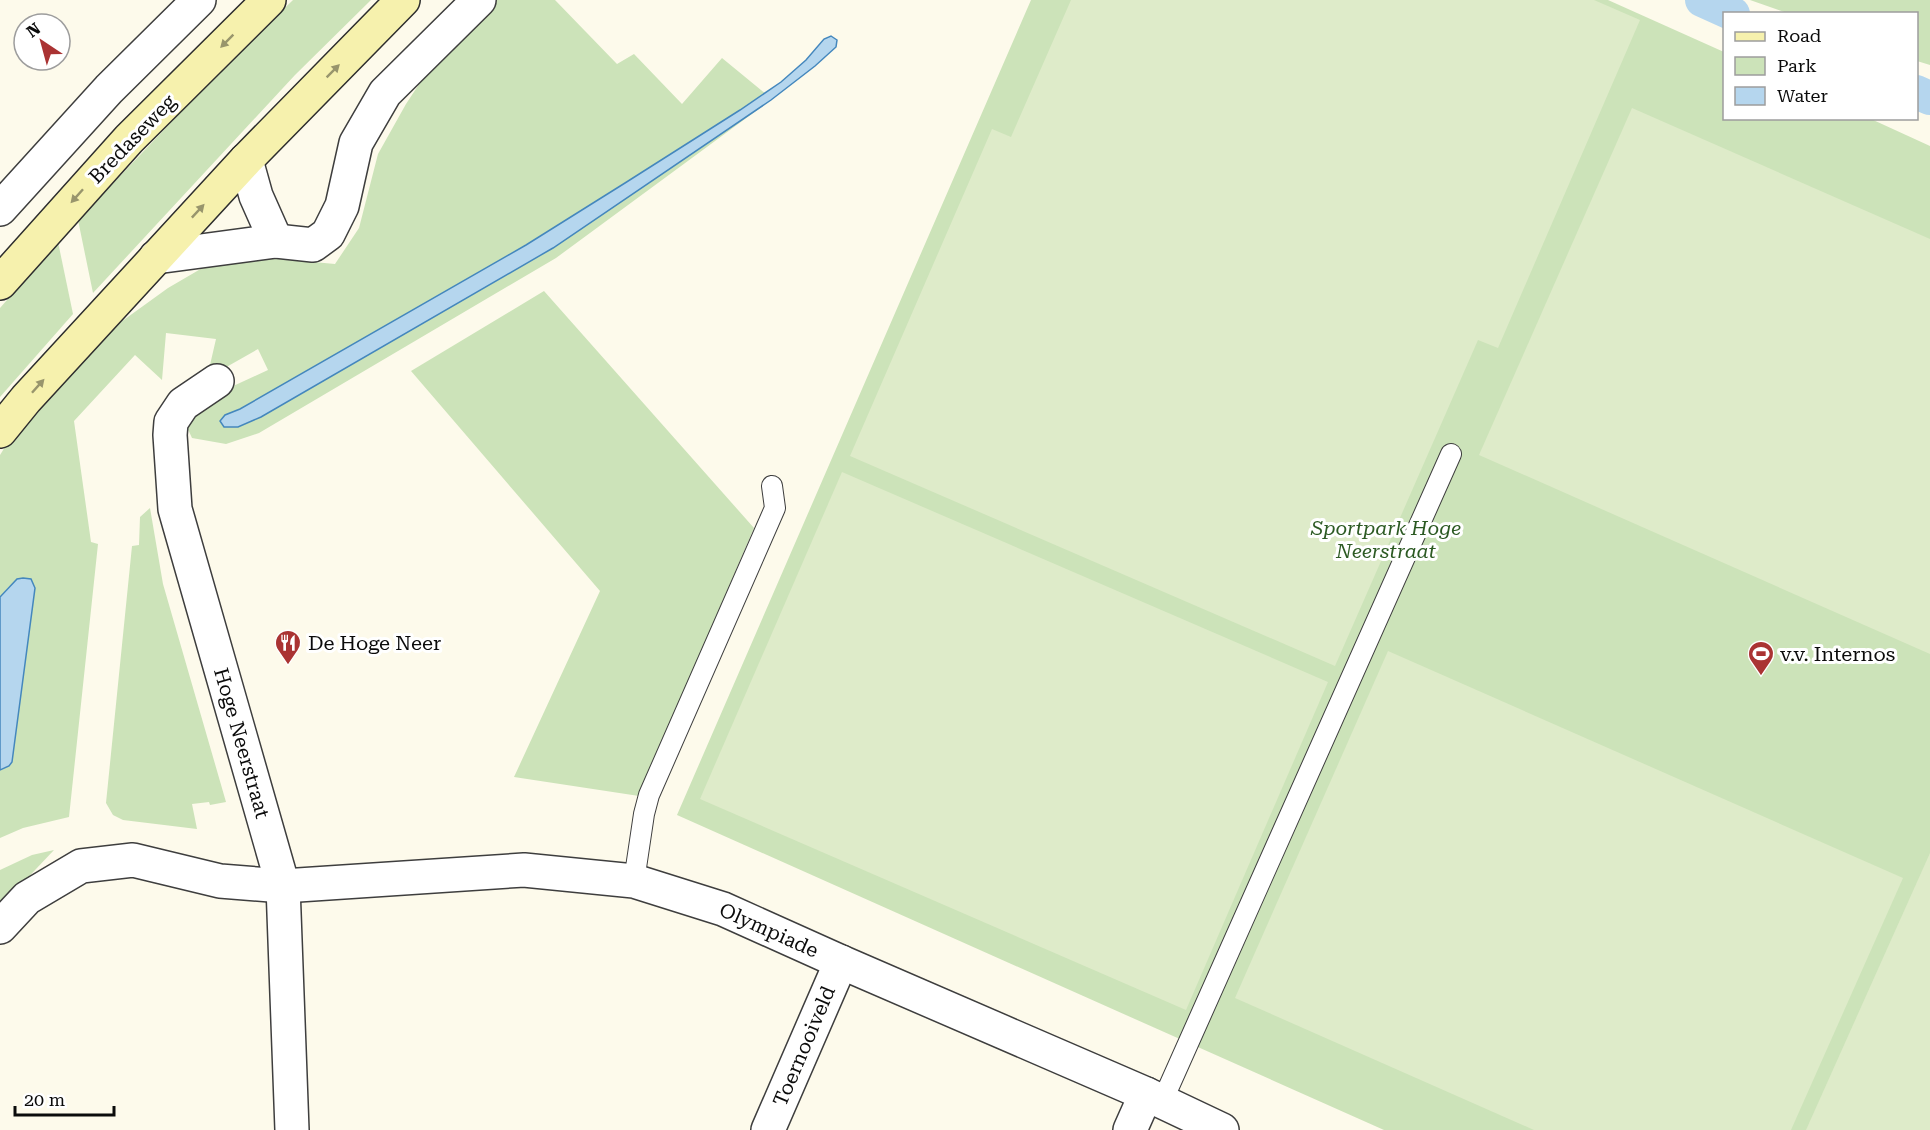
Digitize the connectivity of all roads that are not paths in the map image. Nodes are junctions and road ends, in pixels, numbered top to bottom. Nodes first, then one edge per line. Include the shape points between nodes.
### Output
1 (200, 0) edge
2 (269, 0) edge
3 (403, 0) edge
4 (479, 0) edge
5 (246, 160) junction
6 (0, 209) edge
7 (276, 241) junction
8 (156, 257) junction
9 (0, 283) edge
10 (217, 381) dead end
11 (0, 431) edge
12 (1451, 454) dead end
13 (772, 486) dead end
14 (634, 881) junction
15 (283, 886) junction
16 (0, 927) edge
17 (841, 962) junction
18 (1154, 1098) junction
19 (292, 1130) edge
20 (768, 1130) edge
21 (1130, 1130) edge
22 (1222, 1130) edge

1 - 6 street via 109,89
2 -> 9 main road, Bredaseweg via 129,139
5 -> 3 main road
4 - 7 street via 385,93 356,143 342,206 328,234 313,245
5 - 7 street via 256,196
8 -> 5 main road
7 - 8 street
11 -> 8 main road
10 - 15 street, Hoge Neerstraat via 183,404 171,422 175,509
12 - 18 lane
13 - 14 lane via 775,508 649,795
14 - 15 street, Olympiade via 524,870
14 - 17 street, Olympiade via 723,909
15 - 16 street, Olympiade via 220,881 133,860 81,866 27,898
15 - 19 street, Hoge Neerstraat
17 - 18 street, Olympiade
17 - 20 street, Toernooiveld
18 - 21 street
18 - 22 street, Olympiade

